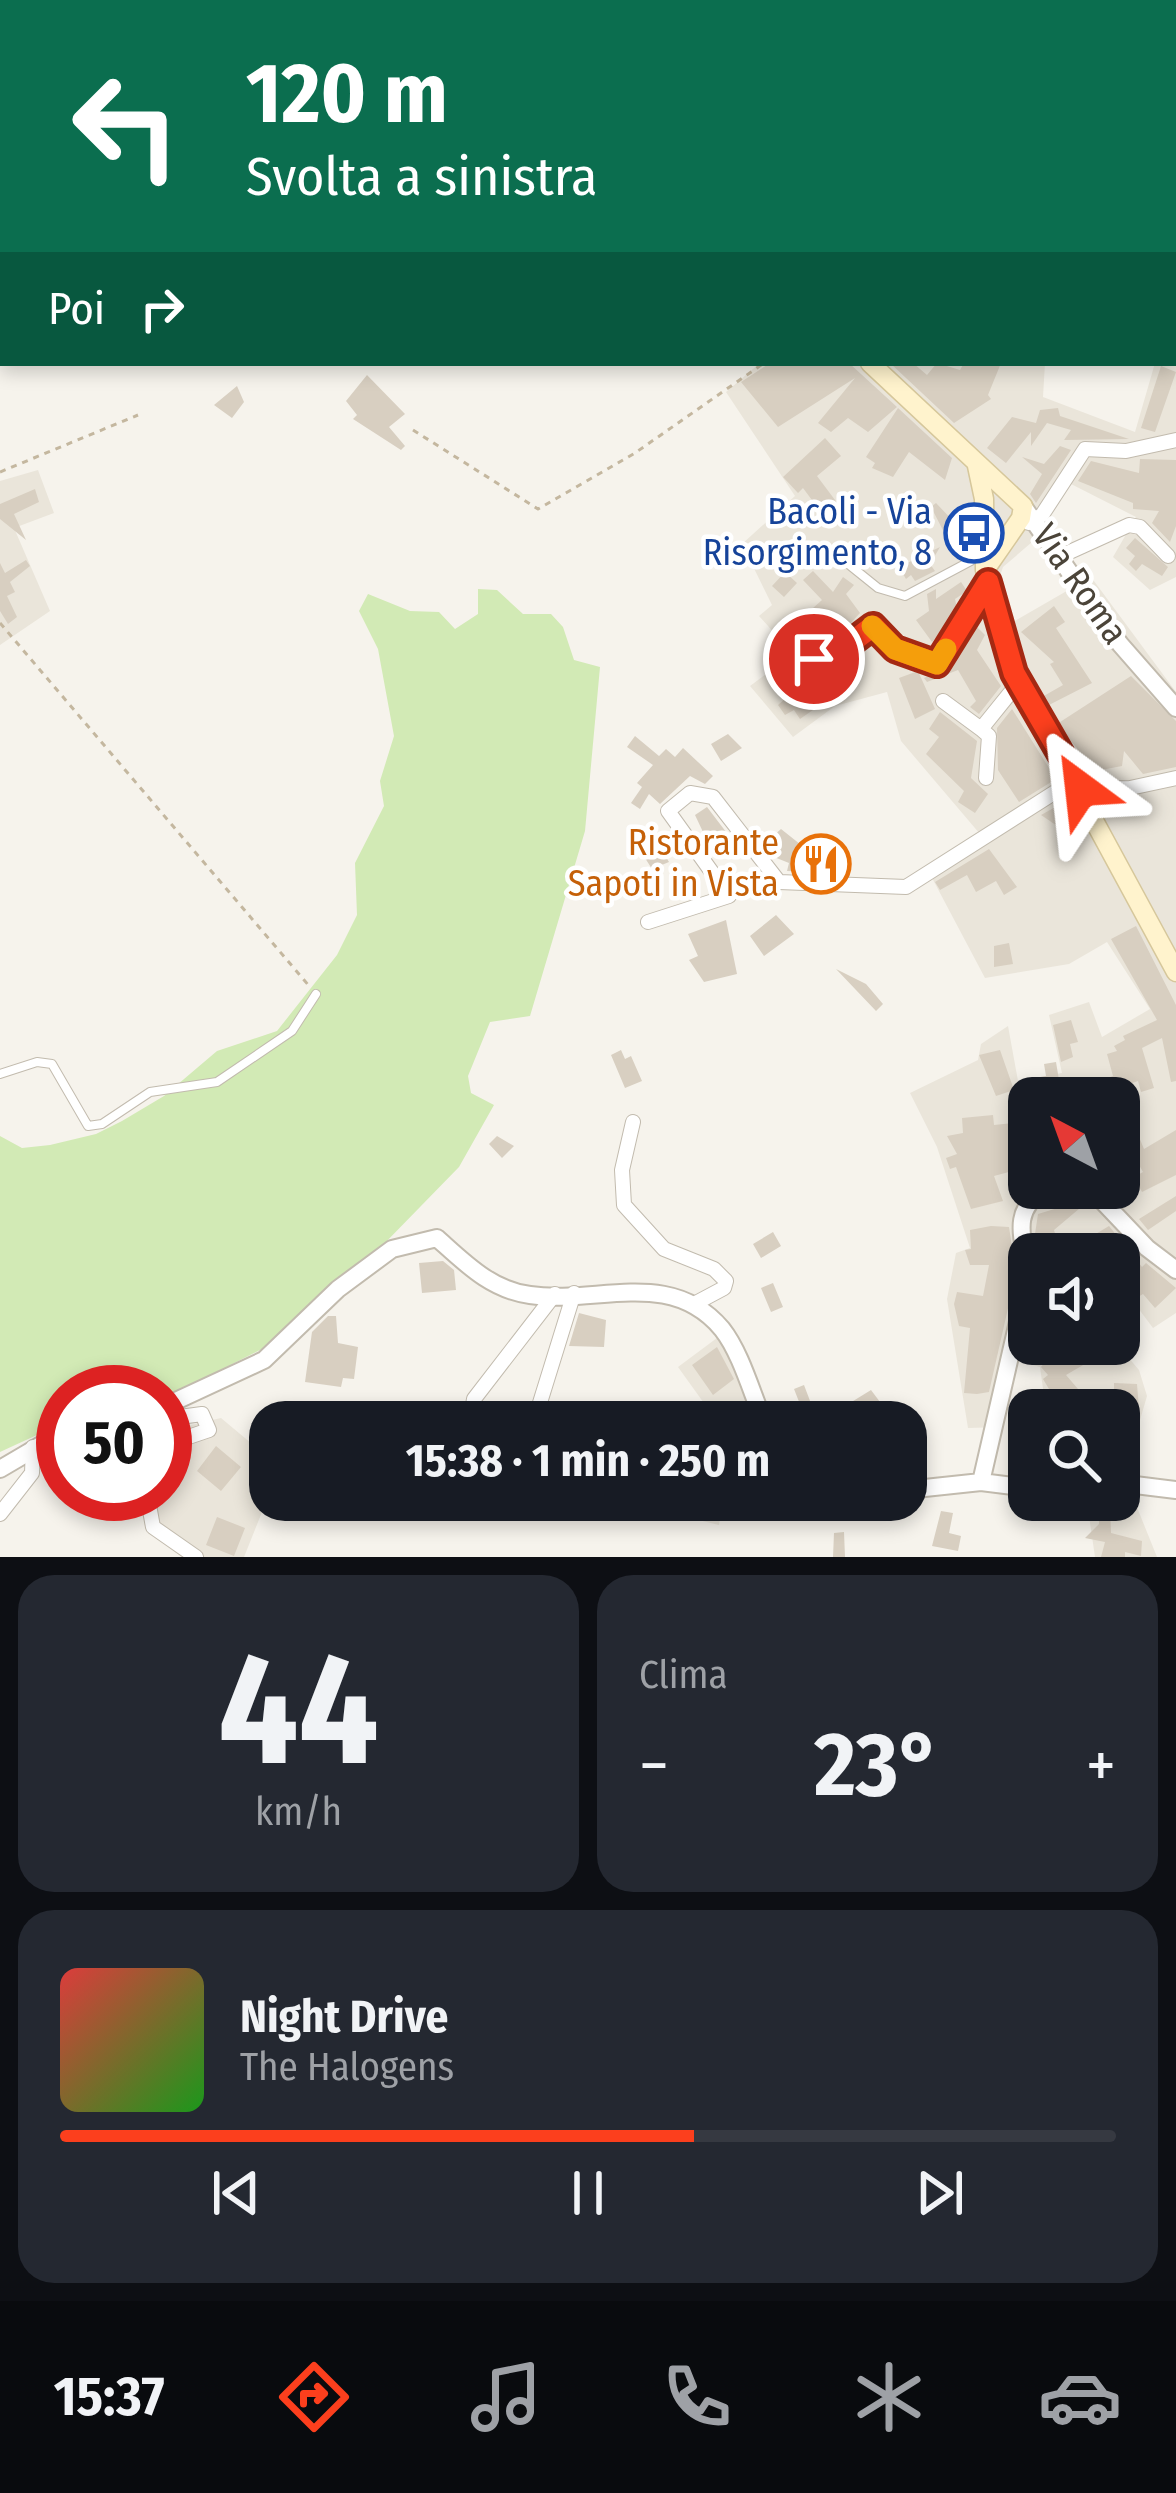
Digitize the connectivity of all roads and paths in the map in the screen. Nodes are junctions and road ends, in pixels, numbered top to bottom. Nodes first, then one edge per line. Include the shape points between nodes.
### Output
1 (760, 366) edge
2 (873, 366) edge
3 (138, 415) dead end
4 (412, 430) dead end
5 (1176, 440) edge
6 (977, 466) junction
7 (0, 472) edge
8 (984, 499) junction
9 (1022, 506) junction
10 (983, 522) junction
11 (1004, 542) junction
12 (837, 555) dead end
13 (1063, 556) junction
14 (1168, 556) dead end
15 (985, 569) junction
16 (0, 623) edge
17 (814, 659) dead end
18 (1019, 682) junction
19 (944, 701) dead end
20 (1176, 709) edge
21 (981, 729) junction
22 (986, 778) dead end
23 (1176, 778) edge
24 (1081, 789) junction
25 (648, 922) dead end
26 (1176, 972) edge
27 (316, 994) joint
28 (0, 1074) edge
29 (633, 1122) dead end
30 (1110, 1209) edge
31 (1176, 1270) edge
32 (574, 1293) junction
33 (555, 1294) junction
34 (694, 1304) junction
35 (1008, 1364) edge
36 (192, 1393) edge
37 (474, 1401) edge
38 (541, 1401) edge
39 (755, 1401) edge
40 (192, 1415) edge
41 (192, 1436) edge
42 (36, 1446) edge
43 (32, 1448) junction
44 (0, 1469) edge
45 (981, 1482) junction
46 (1008, 1485) edge
47 (1140, 1486) edge
48 (927, 1488) edge
49 (1176, 1490) edge
50 (0, 1514) edge
51 (153, 1521) edge
52 (196, 1557) edge

1 - 4 path via 538,509
2 - 6 main road, Via Roma
3 - 7 path
5 - 9 street via 1126,451 1085,448
6 - 8 main road
6 - 9 main road, Via Roma
8 - 9 street
8 - 10 main road
9 - 11 main road
9 - 13 street, Via Roma
10 - 11 street
10 - 15 main road
11 - 15 main road
12 - 15 lane via 878,588 905,596
13 - 14 street via 1129,525
13 - 20 street, Via Roma via 1120,644
15 - 17 lane via 937,664 895,649 873,626 823,664
15 - 18 main road
16 - 27 path
18 - 21 street
18 - 24 main road
19 - 21 street
21 - 22 street via 989,736
23 - 24 street
24 - 25 street via 1060,789 906,887 779,882 713,797 690,793 668,811 729,896
24 - 26 main road
27 - 28 lane via 292,1031 217,1082 150,1093 102,1124 80,1120 52,1064
29 - 34 street via 624,1204 664,1249 726,1281
30 - 31 street
32 - 33 street
32 - 34 street via 639,1289
32 - 38 street
33 - 36 street via 483,1280 437,1238 392,1249 264,1360
33 - 37 street
34 - 39 street via 724,1331
35 - 45 street
40 - 41 street via 202,1414 209,1430
42 - 43 street
43 - 44 street
43 - 50 street via 32,1473
45 - 46 street
45 - 48 street
47 - 49 street
51 - 52 street

